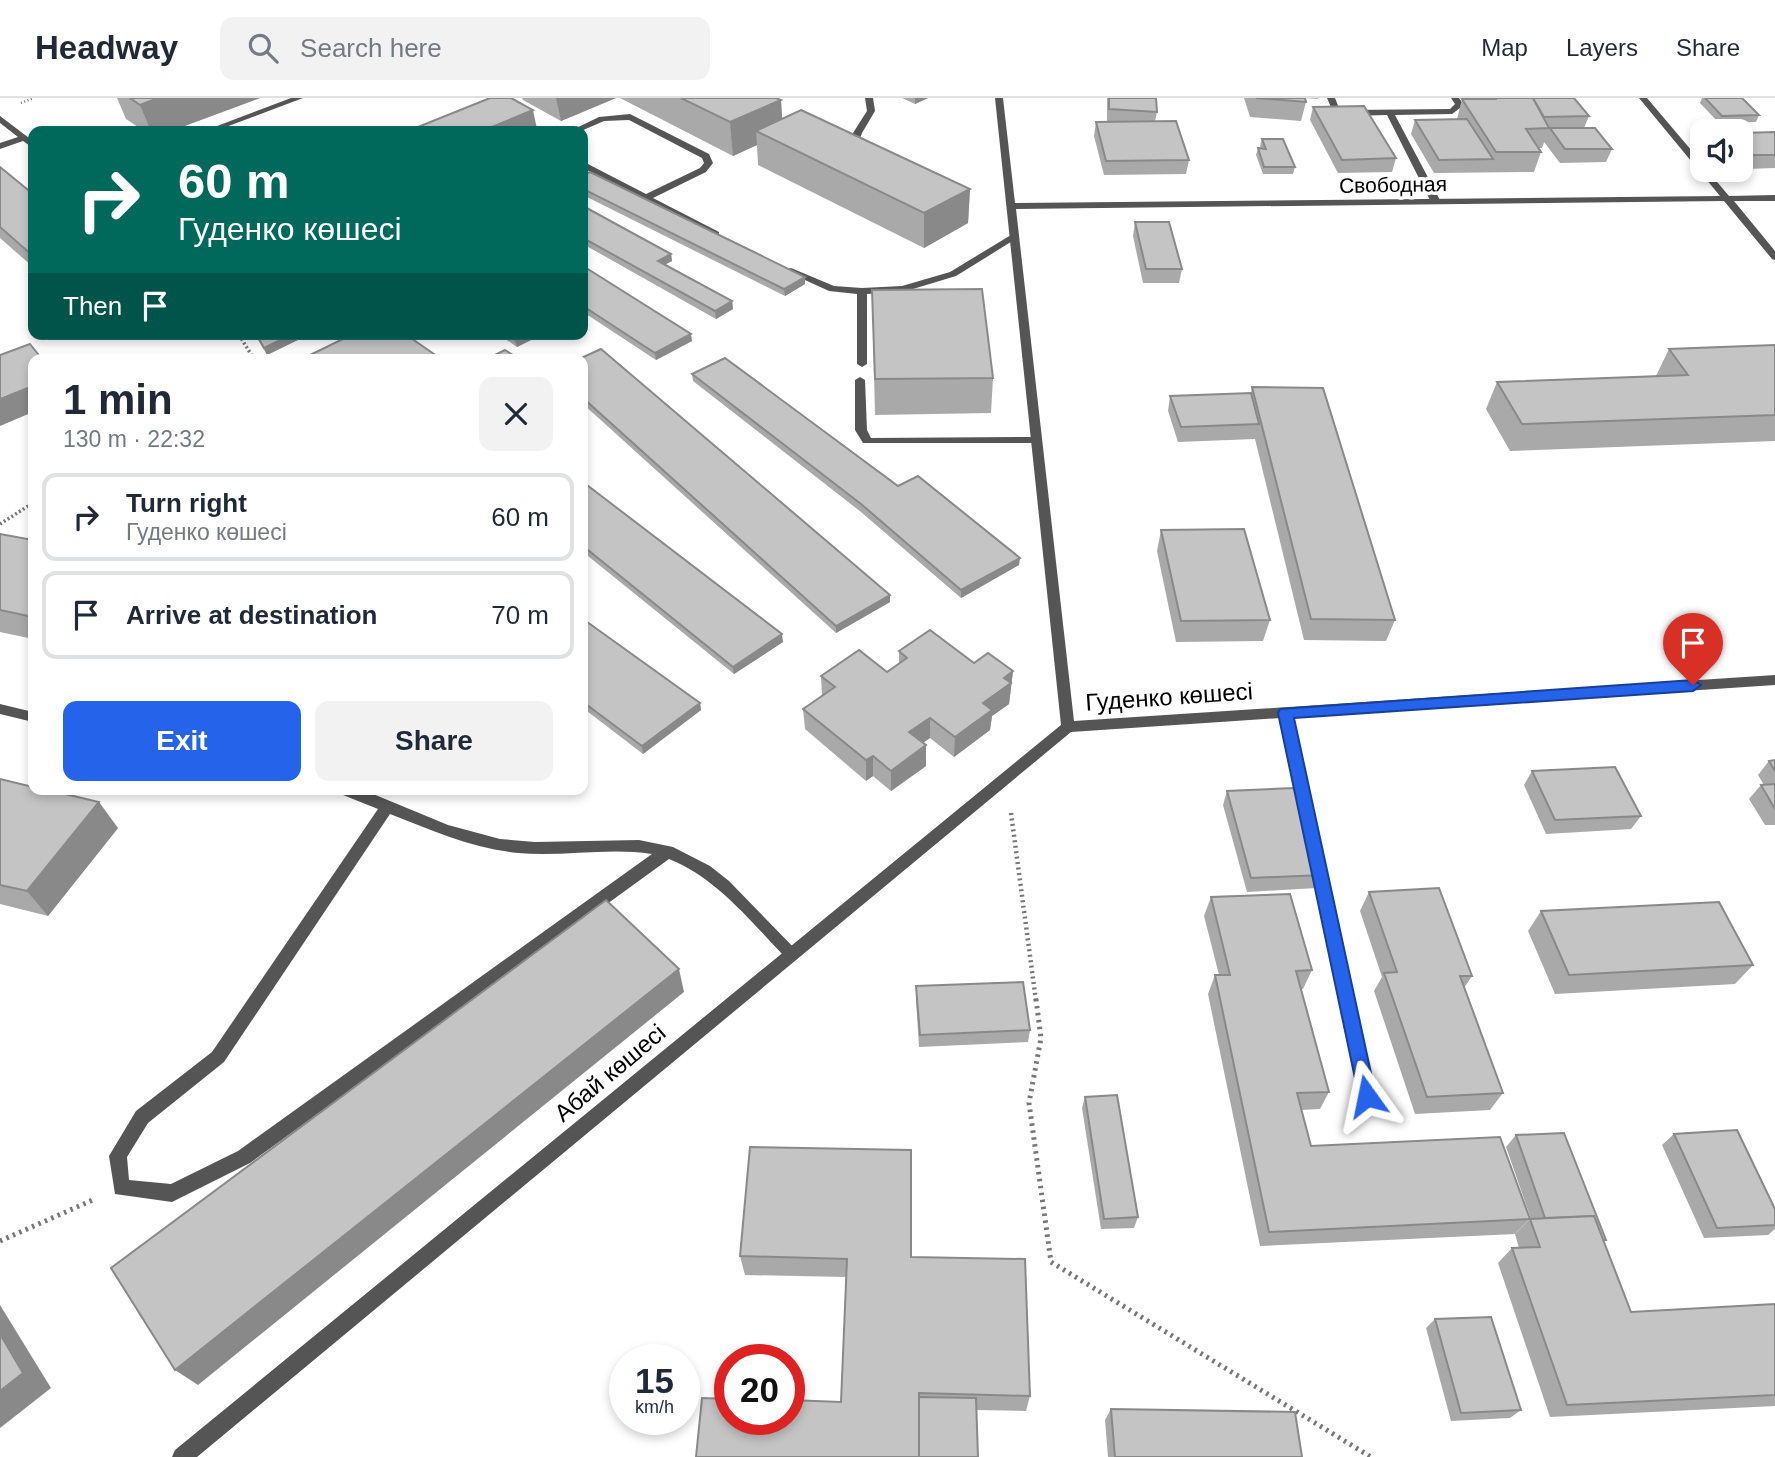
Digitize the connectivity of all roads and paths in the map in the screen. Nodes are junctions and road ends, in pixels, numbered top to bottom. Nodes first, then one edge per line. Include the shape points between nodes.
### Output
1 (299, 98) edge
2 (869, 98) edge
3 (999, 98) edge
4 (1331, 98) edge
5 (1455, 98) edge
6 (1643, 98) edge
7 (1390, 113) junction
8 (0, 119) edge
9 (222, 126) edge
10 (586, 126) edge
11 (24, 138) junction
12 (28, 141) edge
13 (0, 146) edge
14 (1690, 154) edge
15 (860, 155) edge
16 (588, 168) edge
17 (1713, 182) edge
18 (645, 198) junction
19 (1727, 198) junction
20 (1775, 198) edge
21 (1436, 202) junction
22 (1011, 206) junction
23 (1014, 237) junction
24 (730, 241) edge
25 (1775, 257) edge
26 (779, 266) edge
27 (862, 291) junction
28 (862, 364) dead end
29 (860, 380) dead end
30 (1035, 440) junction
31 (28, 506) edge
32 (0, 524) edge
33 (1775, 680) edge
34 (0, 709) edge
35 (1286, 713) junction
36 (28, 716) edge
37 (1068, 727) junction
38 (1007, 778) junction
39 (358, 795) edge
40 (387, 807) junction
41 (668, 850) junction
42 (792, 954) junction
43 (1367, 1096) dead end
44 (121, 1188) junction
45 (0, 1241) edge
46 (182, 1457) edge
47 (1371, 1457) edge

1 - 9 street
2 - 15 street via 872,113 853,136
3 - 22 street
4 - 7 street via 1340,112
5 - 7 street via 1460,105 1452,111
6 - 14 street
7 - 21 street
8 - 11 street
10 - 18 street via 602,119 629,117 706,156 709,163 704,170
11 - 12 street
11 - 13 street
16 - 18 street
17 - 19 street
18 - 24 street
19 - 20 street, Свободная
19 - 21 street, Свободная
19 - 25 street
21 - 22 street, Свободная
22 - 23 street
23 - 27 street via 938,280 903,289
23 - 30 street
26 - 27 street via 824,287
27 - 28 street
29 - 30 street via 861,430 867,441
30 - 37 street
31 - 32 path
33 - 35 street, Гуденко көшесі
34 - 36 street
35 - 37 street, Гуденко көшесі
35 - 43 street
37 - 38 street, Абай көшесі
38 - 42 street, Абай көшесі
38 - 47 path via 1041,1038 1030,1103 1051,1262
39 - 40 street
40 - 41 street via 498,844
40 - 44 street via 218,1058 142,1116 118,1156
41 - 42 street via 689,858 711,875
41 - 44 street via 244,1157 172,1193
42 - 46 street, Абай көшесі
44 - 45 path

